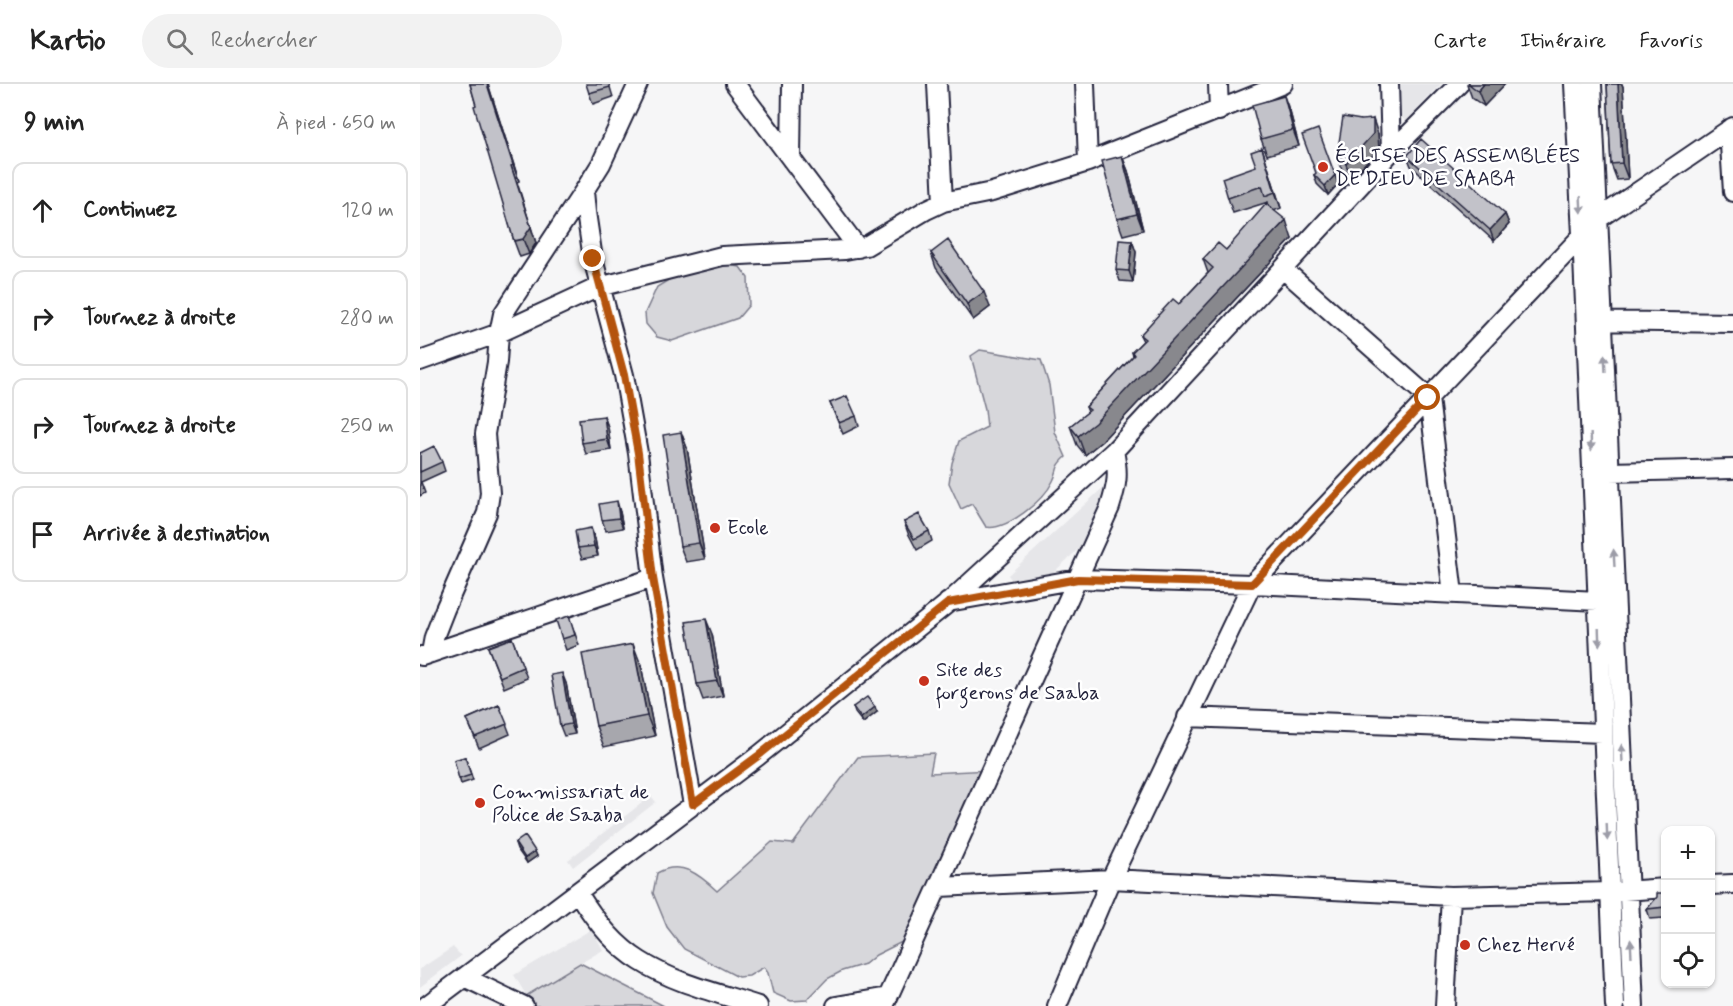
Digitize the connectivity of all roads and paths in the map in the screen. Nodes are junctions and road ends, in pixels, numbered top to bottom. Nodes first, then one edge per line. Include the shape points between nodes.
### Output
1 (638, 84) edge
2 (735, 84) edge
3 (792, 84) edge
4 (937, 84) edge
5 (1085, 84) edge
6 (1218, 84) edge
7 (1283, 84) edge
8 (1389, 84) edge
9 (1459, 84) edge
10 (1574, 84) edge
11 (1592, 84) edge
12 (1219, 111) junction
13 (1731, 128) edge
14 (1391, 152) junction
15 (791, 159) junction
16 (1089, 162) junction
17 (584, 191) junction
18 (1733, 192) edge
19 (943, 202) junction
20 (1598, 219) junction
21 (1582, 234) junction
22 (858, 248) junction
23 (1283, 269) junction
24 (599, 287) junction
25 (1594, 321) junction
26 (1733, 323) edge
27 (498, 333) junction
28 (420, 361) edge
29 (1428, 398) junction
30 (1114, 451) junction
31 (1733, 469) edge
32 (1610, 472) junction
33 (653, 578) junction
34 (1078, 579) junction
35 (1252, 584) junction
36 (1453, 594) junction
37 (1598, 601) junction
38 (948, 603) junction
39 (426, 655) edge
40 (1187, 717) junction
41 (1603, 733) junction
42 (693, 804) junction
43 (1111, 879) junction
44 (1733, 884) edge
45 (1715, 885) edge
46 (939, 887) junction
47 (1661, 888) edge
48 (1628, 891) junction
49 (1610, 892) junction
50 (578, 893) junction
51 (1451, 896) junction
52 (465, 977) junction
53 (886, 1002) edge
54 (426, 1006) edge
55 (524, 1006) edge
56 (758, 1006) edge
57 (836, 1006) edge
58 (1057, 1006) edge
59 (1445, 1006) edge
60 (1615, 1006) edge
61 (1634, 1006) edge

1 - 17 street via 601,164
2 - 15 street
3 - 15 street
4 - 19 street
5 - 16 street
6 - 12 street
7 - 12 street
8 - 14 street
9 - 14 street
10 -> 21 street
11 - 20 street
12 - 16 street
13 - 18 street
13 - 20 street
14 - 23 street
15 - 22 street
16 - 19 street via 992,192
17 - 24 street
17 - 27 street via 503,314
19 - 22 street
20 - 21 street
20 - 25 street
21 - 25 street
21 - 29 street
22 - 24 street via 723,256
23 - 29 street
23 - 30 street
24 - 27 street
24 - 33 street via 624,375
25 - 26 street
32 -> 25 street
25 -> 37 street
27 - 28 street
27 - 39 street via 485,434 489,505
29 - 35 street
29 - 36 street
30 - 34 street via 1118,482
30 - 38 street
31 - 32 street
48 -> 32 street
33 - 39 street
33 - 42 street
34 - 35 street
34 - 38 street
34 - 46 street
35 - 36 street
35 - 40 street
36 - 37 street
37 -> 41 street
38 - 42 street
40 - 41 street
40 - 43 street
41 -> 49 street
42 - 50 street
43 - 46 street
43 - 51 street
43 - 58 street
44 - 45 street
46 - 53 street
47 - 48 street
48 - 49 street
61 -> 48 street
49 - 51 street
49 - 60 street
50 - 52 street
50 - 56 street via 610,937 640,961 680,981
51 - 59 street
52 - 54 street
52 - 55 street
53 - 57 street

